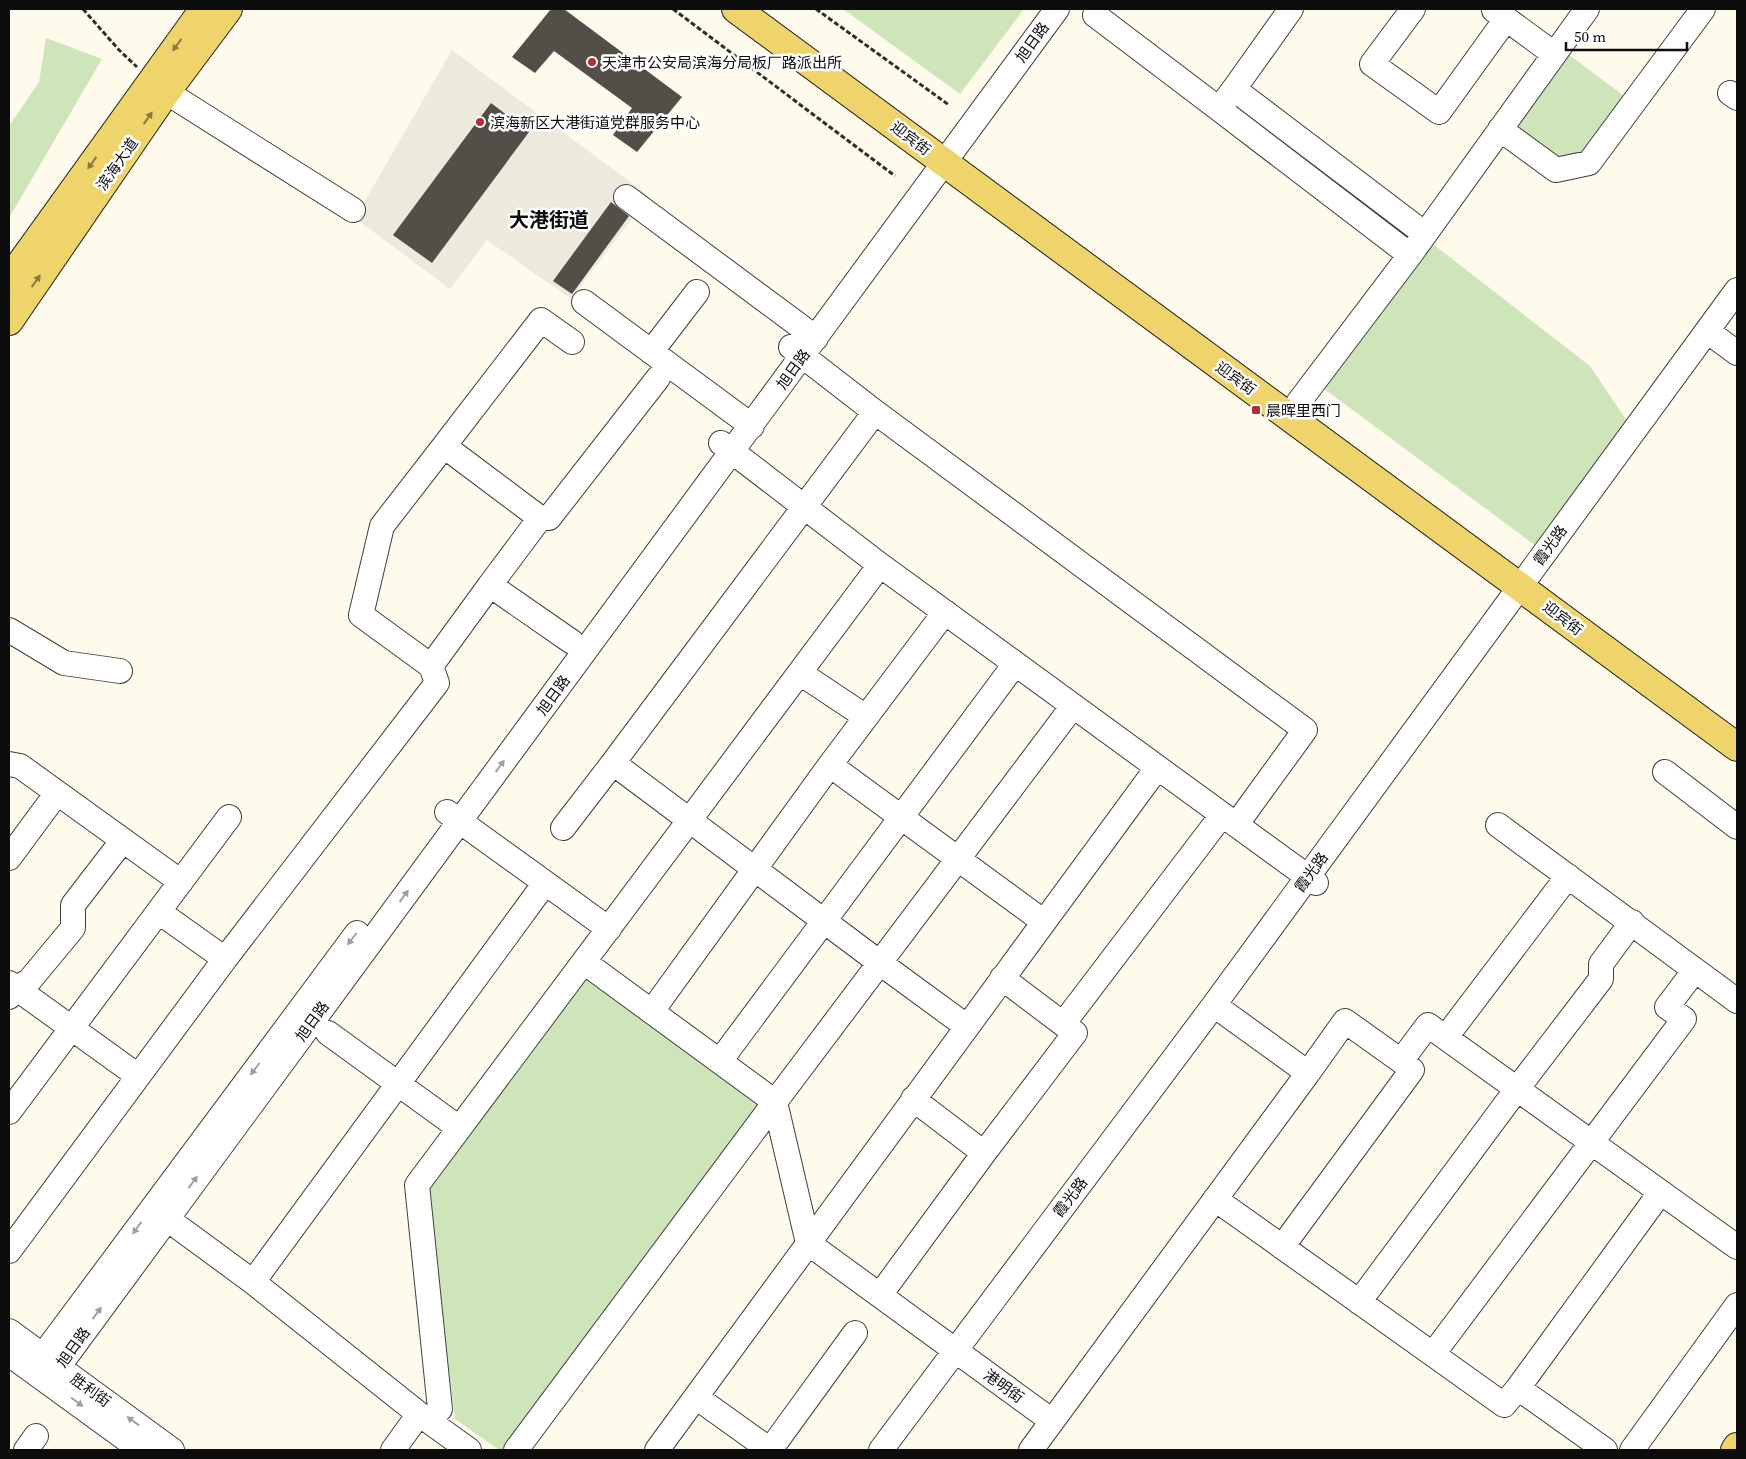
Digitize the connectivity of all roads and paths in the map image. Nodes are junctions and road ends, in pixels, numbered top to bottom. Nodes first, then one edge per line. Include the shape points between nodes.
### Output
1 (83, 9) edge
2 (204, 9) edge
3 (228, 9) edge
4 (673, 9) edge
5 (736, 9) edge
6 (765, 9) edge
7 (816, 9) edge
8 (1040, 9) edge
9 (1057, 9) edge
10 (1291, 9) edge
11 (1413, 9) edge
12 (1587, 9) edge
13 (1703, 9) edge
14 (1500, 14) edge
15 (1095, 15) dead end
16 (1554, 54) junction
17 (159, 86) junction
18 (1234, 90) junction
19 (949, 104) dead end
20 (1219, 109) junction
21 (1500, 129) junction
22 (943, 152) junction
23 (896, 176) dead end
24 (626, 196) dead end
25 (353, 210) dead end
26 (1425, 234) junction
27 (1410, 255) junction
28 (9, 280) edge
29 (1737, 290) edge
30 (697, 292) dead end
31 (584, 302) dead end
32 (1737, 312) edge
33 (9, 321) edge
34 (1712, 335) junction
35 (572, 342) dead end
36 (804, 342) junction
37 (651, 352) junction
38 (1737, 353) edge
39 (658, 378) dead end
40 (1298, 403) junction
41 (875, 412) junction
42 (746, 421) junction
43 (444, 446) junction
44 (727, 447) junction
45 (805, 507) junction
46 (540, 518) junction
47 (880, 566) junction
48 (1529, 584) junction
49 (490, 585) junction
50 (944, 612) junction
51 (9, 630) edge
52 (572, 642) junction
53 (1015, 664) junction
54 (431, 666) junction
55 (120, 671) dead end
56 (800, 673) junction
57 (1073, 706) junction
58 (866, 717) junction
59 (1737, 727) edge
60 (1737, 747) edge
61 (613, 763) junction
62 (9, 764) edge
63 (830, 765) junction
64 (1157, 768) junction
65 (1665, 772) dead end
66 (58, 794) junction
67 (453, 817) junction
68 (901, 817) junction
69 (229, 818) dead end
70 (1229, 820) junction
71 (690, 821) junction
72 (1498, 825) dead end
73 (1737, 827) edge
74 (563, 828) dead end
75 (123, 840) junction
76 (9, 858) edge
77 (958, 859) junction
78 (755, 870) junction
79 (1568, 876) junction
80 (1312, 879) junction
81 (181, 882) junction
82 (545, 883) junction
83 (159, 912) junction
84 (824, 921) junction
85 (1044, 922) junction
86 (1632, 922) junction
87 (609, 929) junction
88 (225, 959) junction
89 (584, 962) junction
90 (880, 963) junction
91 (1695, 970) junction
92 (1002, 978) junction
93 (11, 989) edge
94 (1737, 1000) edge
95 (1217, 1008) junction
96 (652, 1011) junction
97 (1063, 1024) junction
98 (966, 1026) junction
99 (71, 1029) junction
100 (328, 1033) dead end
101 (1446, 1037) junction
102 (720, 1061) junction
103 (1401, 1061) junction
104 (1308, 1073) junction
105 (138, 1076) junction
106 (398, 1083) junction
107 (1517, 1089) junction
108 (913, 1099) junction
109 (775, 1102) junction
110 (9, 1112) edge
111 (459, 1128) junction
112 (1591, 1143) junction
113 (984, 1153) junction
114 (1660, 1193) junction
115 (1215, 1199) junction
116 (160, 1213) junction
117 (808, 1243) junction
118 (1282, 1247) junction
119 (1737, 1248) edge
120 (9, 1251) edge
121 (253, 1282) junction
122 (880, 1295) junction
123 (1359, 1302) junction
124 (1737, 1306) edge
125 (855, 1333) dead end
126 (9, 1338) edge
127 (960, 1354) junction
128 (1433, 1354) junction
129 (45, 1368) junction
130 (1518, 1388) junction
131 (696, 1397) junction
132 (430, 1411) junction
133 (1052, 1421) junction
134 (1737, 1447) edge
135 (141, 1450) edge
136 (172, 1450) edge
137 (393, 1450) edge
138 (469, 1450) edge
139 (516, 1450) edge
140 (657, 1450) edge
141 (770, 1450) edge
142 (881, 1450) edge
143 (894, 1450) edge
144 (1031, 1450) edge
145 (1606, 1450) edge
146 (1632, 1450) edge
147 (1735, 1450) edge

1 - 17 path via 119,50
2 -> 17 main road
3 - 17 main road, 滨海大道
4 - 23 path
5 - 22 main road, 迎宾街
6 - 22 main road, 迎宾街
7 - 19 path
8 - 22 street, 旭日路
9 - 22 street, 旭日路
10 - 18 street
11 - 14 street via 1372,64 1439,112
12 - 16 street
13 - 21 street via 1589,163 1556,170
14 - 16 street
15 - 20 street
16 - 21 street
17 - 25 street
17 -> 28 main road, 滨海大道
33 -> 17 main road, 滨海大道
18 - 20 street
18 - 26 street
20 - 27 street
21 - 26 street
22 - 36 street, 旭日路
22 - 40 main road, 迎宾街
22 - 48 main road, 迎宾街
24 - 36 street
26 - 27 street
27 - 40 street
29 - 34 street, 霞光路
30 - 37 street
31 - 37 street
32 - 34 street, 霞光路
34 - 38 street
34 - 48 street, 霞光路
35 - 43 street via 541,320
36 - 41 street
36 - 42 street, 旭日路
37 - 42 street
39 - 46 street via 550,518
40 - 48 main road, 迎宾街
41 - 45 street
41 - 70 street via 1305,730
42 - 44 street, 旭日路
43 - 46 street
43 - 54 street via 382,526 361,615
44 - 45 street
44 - 52 street, 旭日路
67 -> 44 street, 旭日路
45 - 47 street
45 - 61 street
46 - 49 street
47 - 50 street
47 - 56 street
48 - 59 main road, 迎宾街
48 - 60 main road, 迎宾街
48 - 80 street, 霞光路
49 - 52 street
49 - 54 street
50 - 53 street
50 - 58 street
51 - 55 street via 64,663
52 - 67 street, 旭日路
53 - 57 street
53 - 68 street
54 - 88 street via 437,683
56 - 58 street
56 - 71 street
57 - 64 street
57 - 77 street
58 - 63 street
61 - 71 street
61 - 74 street
62 - 66 street via 20,766
63 - 68 street
63 - 78 street
64 - 70 street
64 - 85 street
65 - 73 street
66 - 75 street
66 - 76 street
67 - 82 street
67 - 116 street, 旭日路
68 - 77 street
68 - 84 street
69 - 81 street
70 - 80 street
70 - 97 street
71 - 78 street
71 - 87 street
72 - 79 street
75 - 81 street
75 - 93 street via 73,905 73,928 29,982
77 - 85 street
77 - 90 street
78 - 84 street
78 - 96 street
79 - 86 street
79 - 101 street
80 - 95 street, 霞光路
81 - 83 street
82 - 87 street
82 - 106 street
83 - 88 street
83 - 99 street
84 - 90 street
84 - 102 street
85 - 92 street
86 - 91 street
86 - 107 street via 1601,964 1602,979
87 - 89 street
88 - 105 street
89 - 96 street
89 - 111 street
90 - 98 street
90 - 109 street
91 - 94 street
91 - 112 street via 1667,1007 1684,1019
92 - 97 street
92 - 98 street
93 - 99 street
95 - 104 street
95 - 127 street, 霞光路
96 - 102 street
97 - 113 street via 1075,1033
98 - 108 street
99 - 105 street
99 - 110 street
100 - 106 street
101 - 103 street via 1428,1024
101 - 107 street
102 - 109 street
103 - 104 street via 1345,1020
103 - 118 street via 1412,1070
104 - 115 street
105 - 120 street
106 - 111 street
106 - 121 street
107 - 112 street
107 - 123 street
108 - 113 street
108 - 117 street
109 - 117 street
109 - 139 street
111 - 132 street via 418,1186
112 - 114 street
112 - 128 street
113 - 122 street
114 - 119 street
114 - 130 street
115 - 118 street
115 - 133 street
116 - 121 street
116 - 129 street, 旭日路
117 - 122 street, 港明街
117 - 131 street
118 - 123 street
121 - 132 street
122 - 127 street, 港明街
123 - 128 street
124 - 146 street
125 - 141 street
126 - 129 street, 胜利街
127 - 133 street, 港明街
127 - 142 street, 霞光路
127 - 143 street, 霞光路
128 - 130 street via 1504,1405
129 -> 135 street, 胜利街
136 -> 129 street, 胜利街
130 - 145 street
131 - 140 street
131 - 141 street
132 - 137 street
132 - 138 street
133 - 144 street
134 - 147 main road

